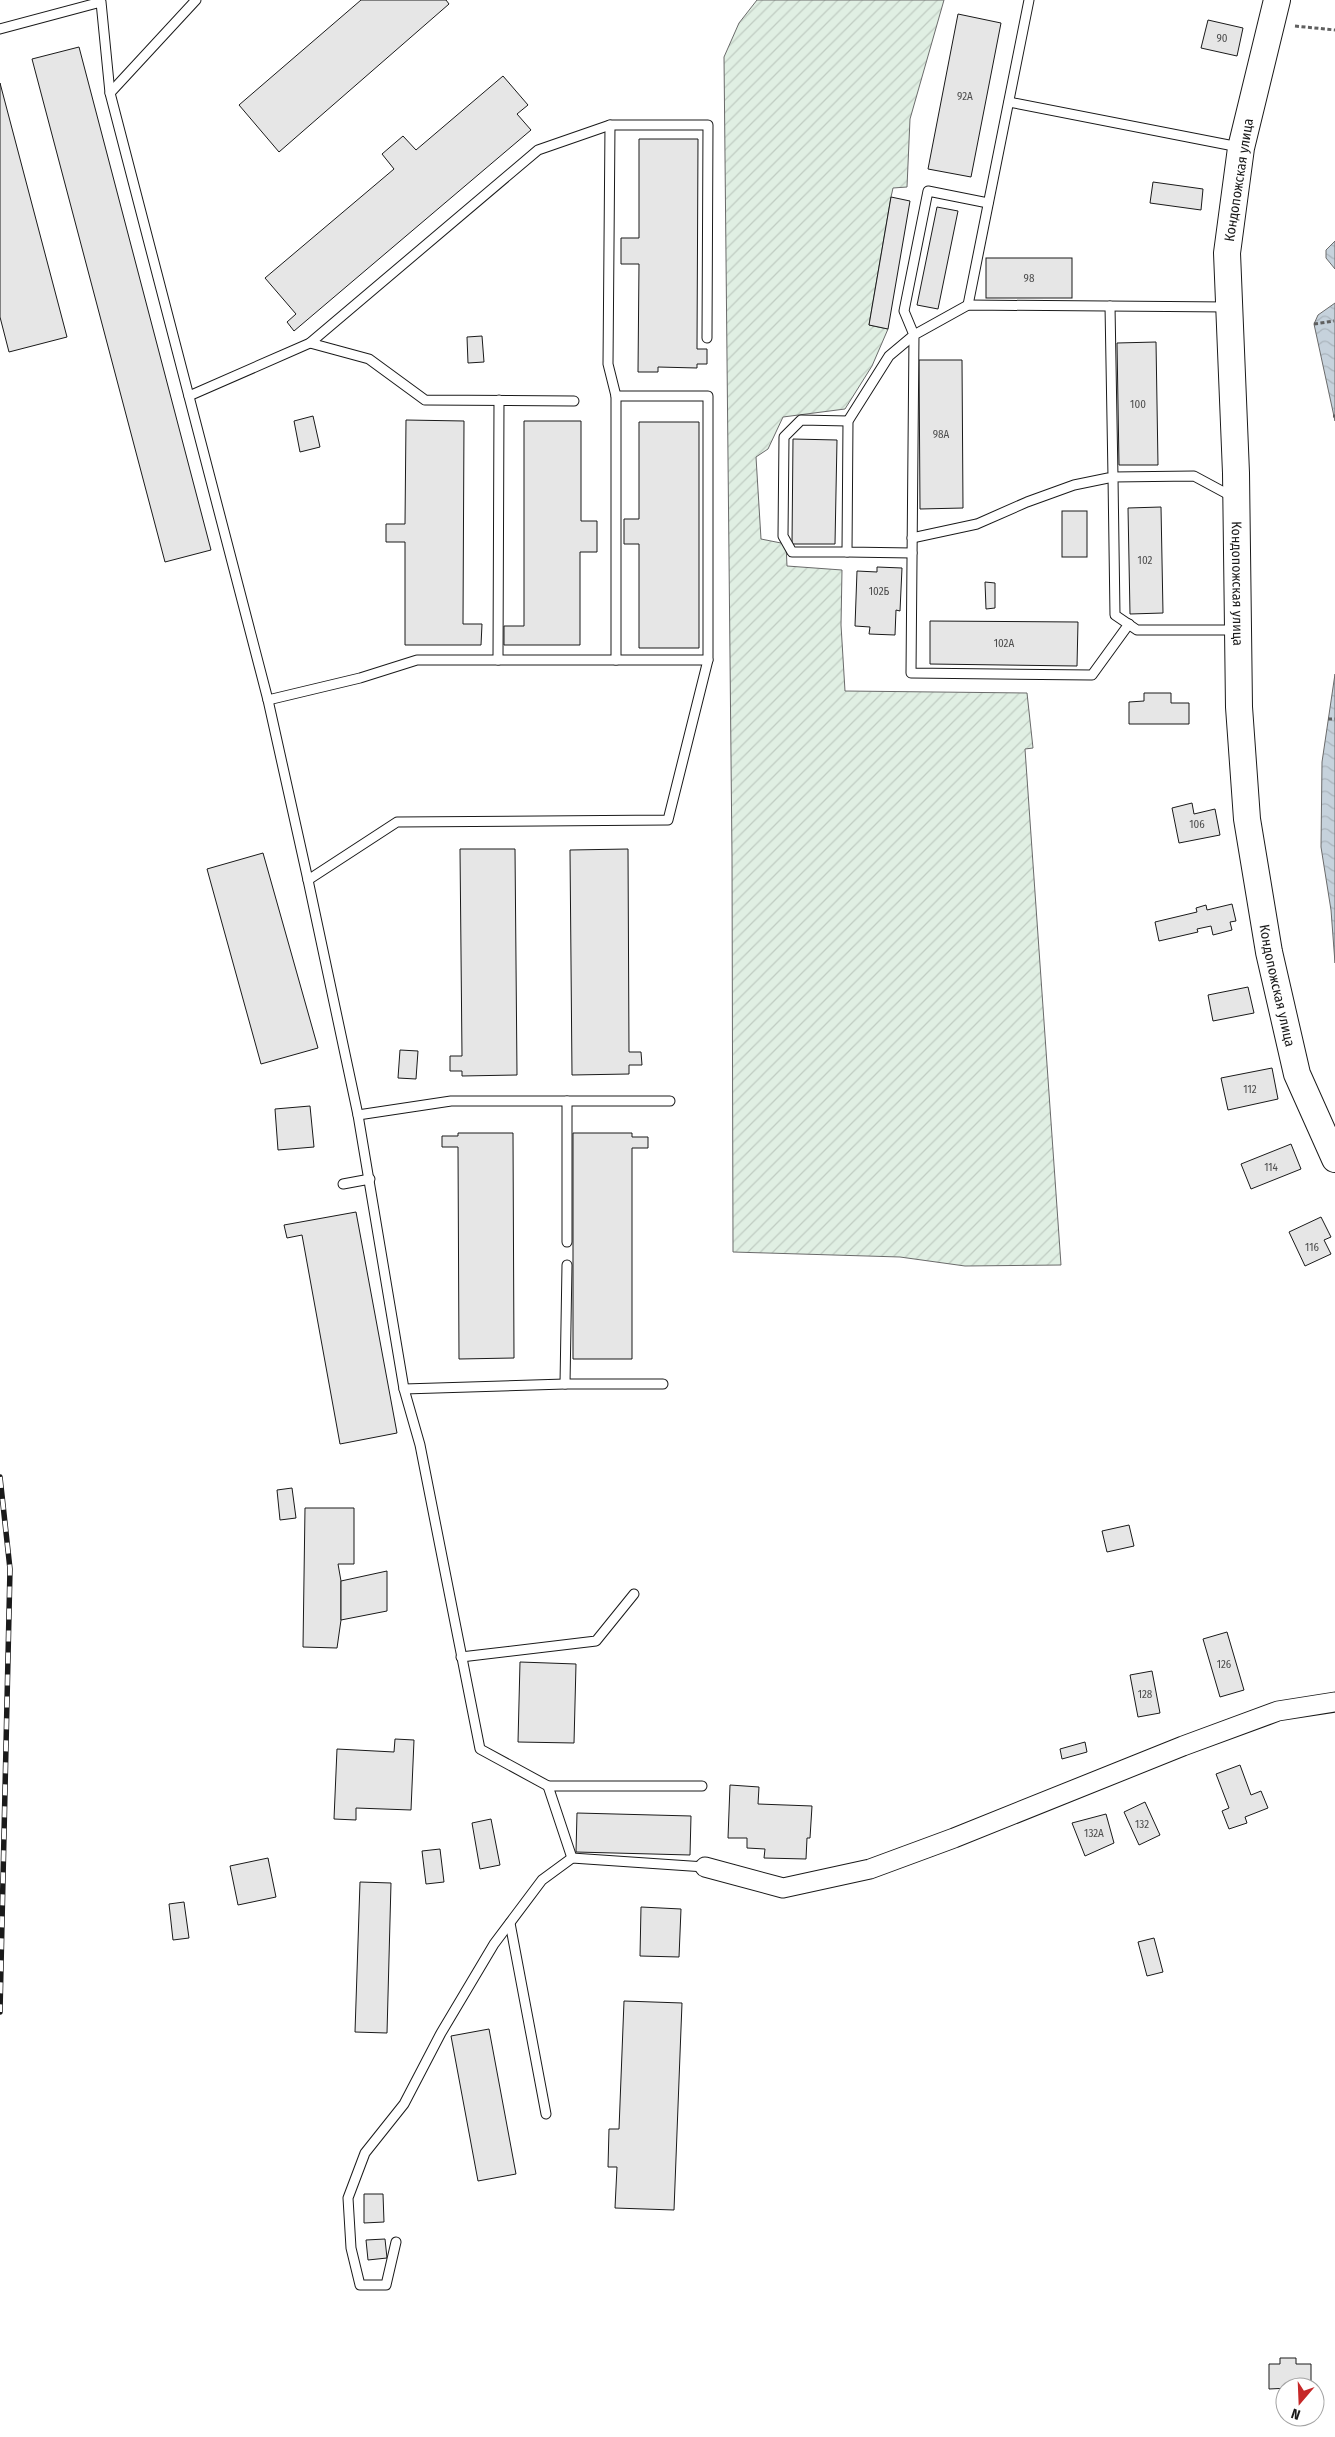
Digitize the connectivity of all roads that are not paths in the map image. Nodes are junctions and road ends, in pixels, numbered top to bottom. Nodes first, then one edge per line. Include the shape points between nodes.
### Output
1 (196, 0) edge
2 (1029, 0) edge
3 (99, 1) edge
4 (1275, 12) edge
5 (0, 29) edge
6 (110, 93) junction
7 (1009, 102) junction
8 (610, 124) junction
9 (1241, 148) junction
10 (988, 203) junction
11 (968, 305) junction
12 (1110, 306) junction
13 (1229, 307) junction
14 (914, 335) junction
15 (707, 338) dead end
16 (310, 343) junction
17 (189, 396) junction
18 (616, 396) junction
19 (499, 400) junction
20 (574, 401) dead end
21 (848, 421) junction
22 (1113, 477) junction
23 (1236, 499) junction
24 (912, 538) junction
25 (846, 552) junction
26 (912, 553) junction
27 (1129, 624) junction
28 (1238, 630) junction
29 (498, 660) junction
30 (616, 660) junction
31 (708, 660) junction
32 (268, 700) junction
33 (308, 880) junction
34 (567, 1101) junction
35 (670, 1101) dead end
36 (358, 1115) junction
37 (1335, 1159) edge
38 (370, 1179) junction
39 (342, 1184) dead end
40 (567, 1242) dead end
41 (567, 1265) dead end
42 (565, 1384) junction
43 (663, 1384) dead end
44 (404, 1389) junction
45 (634, 1594) dead end
46 (461, 1657) junction
47 (1335, 1702) edge
48 (548, 1786) junction
49 (702, 1786) dead end
50 (572, 1858) junction
51 (705, 1867) joint
52 (510, 1923) junction
53 (546, 2114) dead end
54 (396, 2242) dead end

1 - 6 lane
2 - 7 lane
3 - 5 lane
3 - 6 lane
4 - 9 street, Кондопожская улица
6 - 17 lane
7 - 9 lane
7 - 10 lane
8 - 15 lane via 708,125
8 - 16 lane via 538,150
8 - 18 lane via 608,364
9 - 13 street, Кондопожская улица via 1227,253
10 - 11 lane
10 - 14 lane via 928,191 904,311
11 - 12 lane
11 - 14 lane
12 - 13 lane
12 - 22 lane
13 - 23 street, Кондопожская улица
14 - 21 lane via 889,356
14 - 24 lane
16 - 17 lane
16 - 19 lane via 369,359 425,400
17 - 32 lane
18 - 30 lane
18 - 31 lane via 708,396
19 - 20 lane
19 - 29 lane
21 - 25 lane
21 - 25 lane via 801,420 784,437 783,487 783,536 792,552
22 - 23 lane via 1194,476
22 - 24 lane via 1055,492 977,524
22 - 27 lane via 1115,615
23 - 28 street, Кондопожская улица
24 - 26 lane
25 - 26 lane
26 - 27 lane via 911,673 1092,675
27 - 28 lane via 1137,630
28 - 37 street, Кондопожская улица via 1239,707 1247,818 1269,952 1297,1074
29 - 30 lane
29 - 32 lane via 417,660 360,678
30 - 31 lane
31 - 33 lane via 668,820 397,822
32 - 33 lane
33 - 36 lane
34 - 35 lane
34 - 36 lane via 451,1101
34 - 40 lane
36 - 38 lane
38 - 39 lane
38 - 44 lane
41 - 42 lane
42 - 43 lane
42 - 44 lane
44 - 46 lane via 420,1445
45 - 46 lane via 596,1641
46 - 48 lane via 480,1749
47 - 51 street via 1278,1712 1252,1721 870,1868 783,1888
48 - 49 lane
48 - 50 lane
50 - 51 lane
50 - 52 lane via 542,1880
52 - 53 lane
52 - 54 lane via 441,2033 404,2104 365,2153 348,2198 351,2248 360,2285 386,2285

